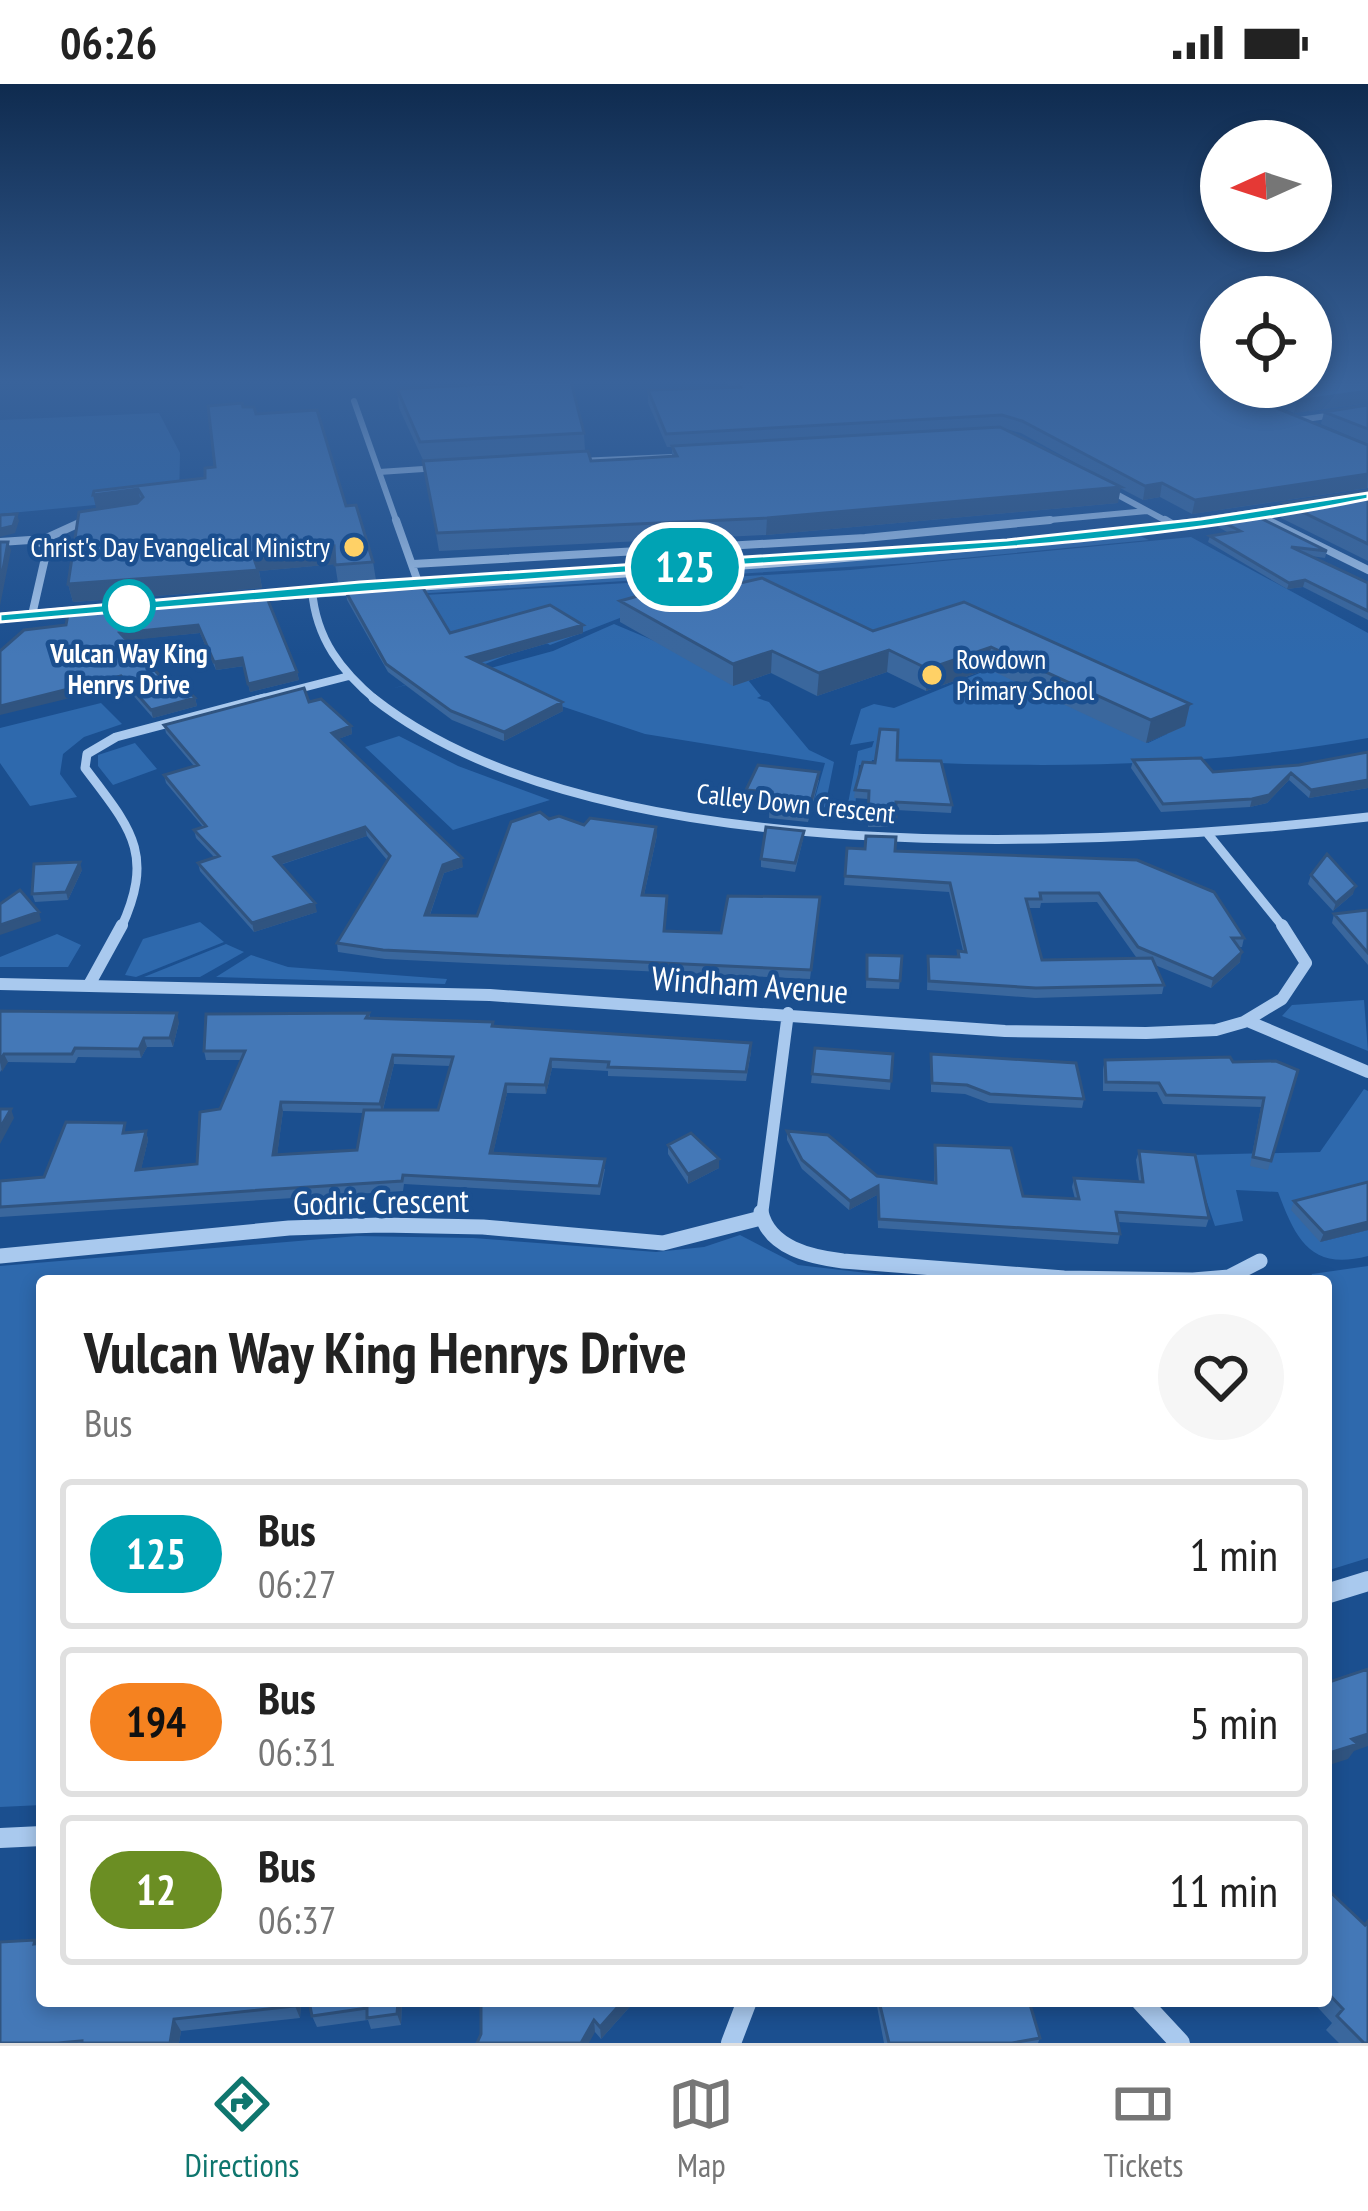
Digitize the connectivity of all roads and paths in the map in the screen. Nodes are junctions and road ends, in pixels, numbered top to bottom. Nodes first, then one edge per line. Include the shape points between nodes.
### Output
1 (381, 473) edge
2 (1093, 481) edge
3 (1368, 496) edge
4 (1147, 511) junction
5 (1256, 514) junction
6 (106, 516) edge
7 (1174, 526) junction
8 (40, 541) junction
9 (0, 542) edge
10 (754, 545) junction
11 (764, 562) junction
12 (413, 564) junction
13 (1368, 570) edge
14 (418, 582) junction
15 (312, 590) junction
16 (32, 615) junction
17 (0, 618) edge
18 (349, 676) junction
19 (1368, 817) edge
20 (1208, 834) junction
21 (0, 984) edge
22 (88, 985) junction
23 (788, 1013) junction
24 (1250, 1022) junction
25 (1368, 1072) edge
26 (760, 1218) junction
27 (0, 1256) edge
28 (1260, 1261) dead end
29 (1082, 1275) edge
30 (1233, 1275) edge
31 (1368, 1581) edge
32 (1332, 1592) edge
33 (36, 1836) edge
34 (0, 1838) edge
35 (745, 2007) edge
36 (1147, 2007) edge
37 (731, 2043) edge
38 (1180, 2043) edge

1 - 12 street
2 - 4 street
3 - 5 street
4 - 7 street
4 - 10 street
5 - 7 street
5 - 13 street
6 - 8 street
7 - 11 street
8 - 9 street
8 - 16 street via 49,547
10 - 11 street
10 - 12 street
11 - 14 street
12 - 14 street
14 - 15 street
15 - 16 street
15 - 18 street, Calley Down Crescent via 319,632
16 - 17 street
18 - 20 street, Calley Down Crescent via 404,721 466,753 637,806 927,836
18 - 22 street via 134,732 87,754 85,768 133,834 140,878
19 - 20 street, Calley Down Crescent
20 - 24 street via 1305,957 1281,999
21 - 22 street, Windham Avenue
22 - 23 street, Windham Avenue via 458,993
23 - 24 street, Windham Avenue via 1078,1031
23 - 26 street
24 - 25 street
26 - 27 street, Godric Crescent via 663,1243 381,1225
26 - 29 street via 802,1254
28 - 30 street
31 - 32 street
33 - 34 street
35 - 37 street
36 - 38 street

